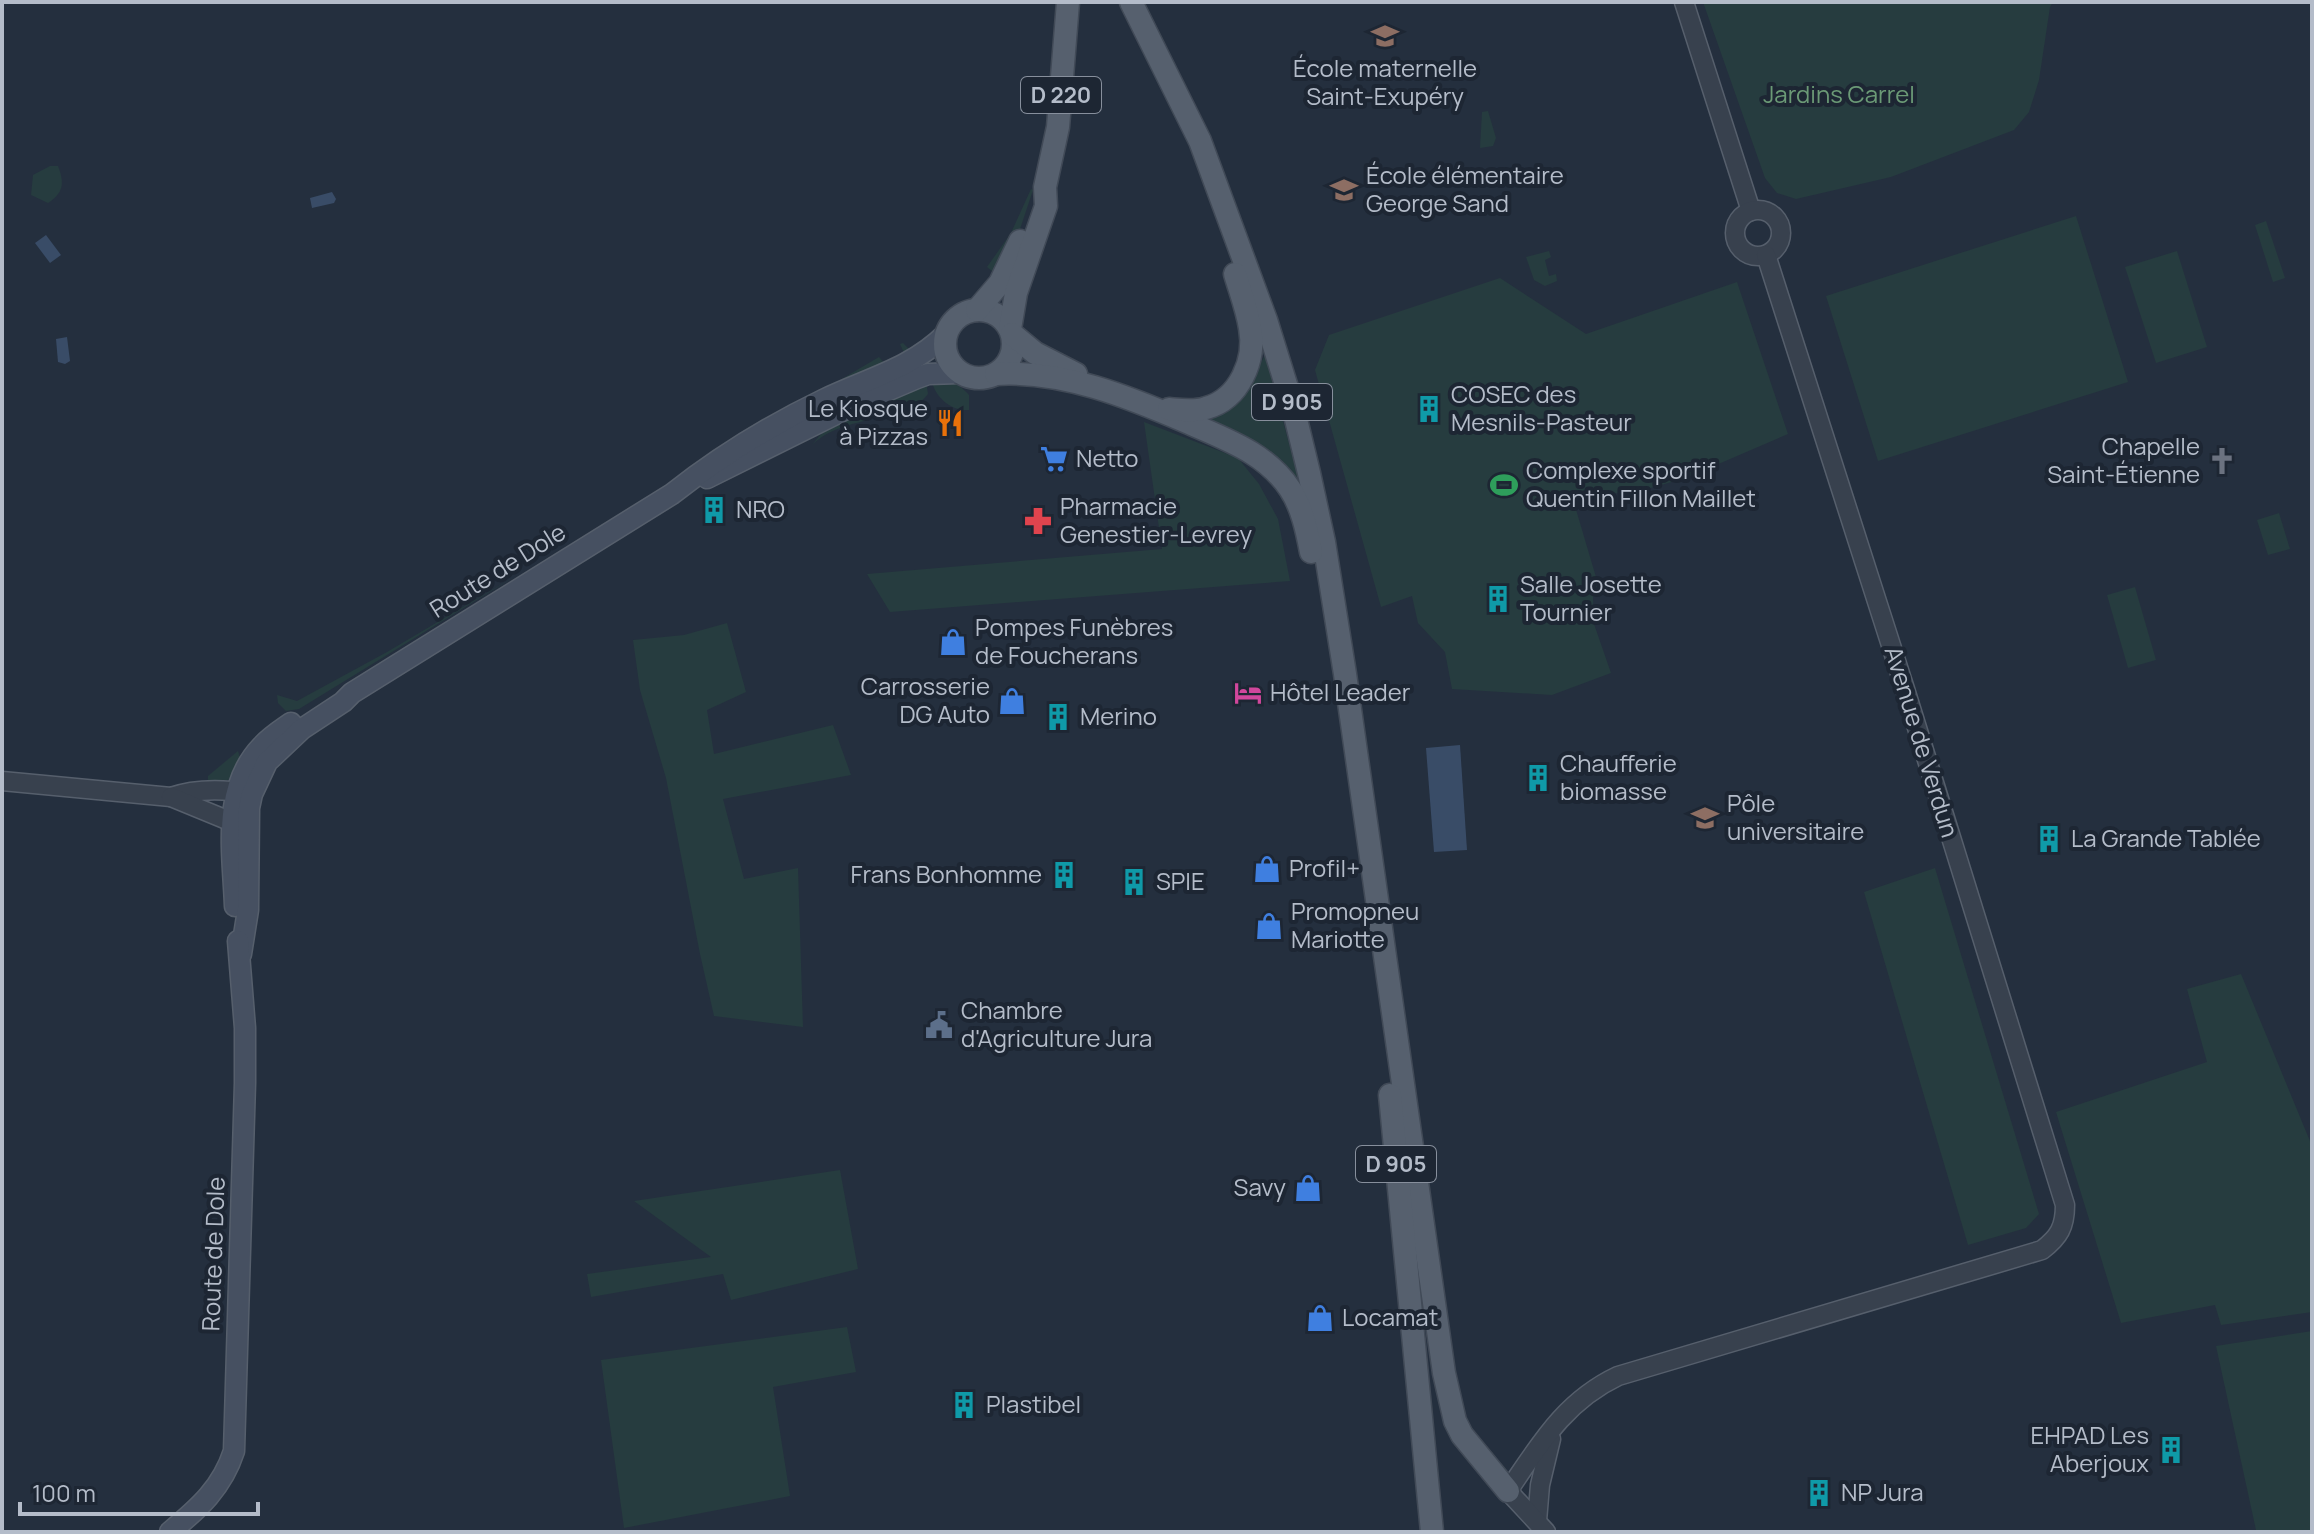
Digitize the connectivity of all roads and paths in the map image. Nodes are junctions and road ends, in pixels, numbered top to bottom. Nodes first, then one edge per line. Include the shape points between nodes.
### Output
1 (1068, 2) edge
2 (1131, 2) edge
3 (1148, 2) edge
4 (1684, 2) edge
5 (1196, 132) junction
6 (1045, 187) junction
7 (1751, 211) junction
8 (1766, 255) junction
9 (977, 310) junction
10 (1011, 331) junction
11 (946, 334) junction
12 (959, 373) junction
13 (996, 374) junction
14 (1093, 386) junction
15 (1156, 408) junction
16 (672, 494) junction
17 (1345, 674) junction
18 (2, 781) edge
19 (244, 792) junction
20 (1361, 795) junction
21 (171, 797) junction
22 (240, 822) junction
23 (1554, 1428) junction
24 (1508, 1491) junction
25 (1542, 1527) edge
26 (170, 1532) edge
27 (1432, 1532) edge

1 - 6 main road, D 220 via 1058,127
2 - 5 main road, D 905
3 - 5 main road via 1183,85
4 - 7 street
5 - 15 main road via 1201,173 1251,345 1248,364 1232,392 1207,408
5 - 17 main road, D 905 via 1293,407 1324,542
6 - 9 main road, D 220 via 1004,275
6 - 10 main road, D 220 via 1046,206 1016,293
7 - 8 street via 1768,212 1780,226 1780,242
7 - 8 street via 1738,221 1736,240 1749,255
8 - 23 street, Avenue de Verdun via 1901,675 2065,1205 2065,1220 2055,1241 2042,1250 1618,1376 1581,1397
9 - 10 main road via 996,314
9 - 11 main road via 956,319
10 - 13 main road via 1011,357
10 - 14 main road via 1035,353
11 - 12 main road via 948,359
11 - 16 main road, Route de Dole via 921,357 757,435
12 - 13 main road via 978,379
12 - 16 main road, Route de Dole via 928,374 880,394
13 - 14 main road via 1032,374
14 - 15 main road
15 - 17 main road via 1232,440 1290,488 1304,521 1323,614
16 - 19 main road, Route de Dole via 352,693 296,720 255,754
17 - 20 main road, D 905
18 - 21 street
19 - 21 street
19 - 22 main road, Route de Dole
20 - 24 main road via 1444,1373 1462,1435
20 - 27 main road, D 905
21 - 22 street
22 - 26 main road, Route de Dole via 235,911 245,1028 245,1124 234,1451 216,1490
23 - 24 street
23 - 25 street via 1540,1485
24 - 25 street

